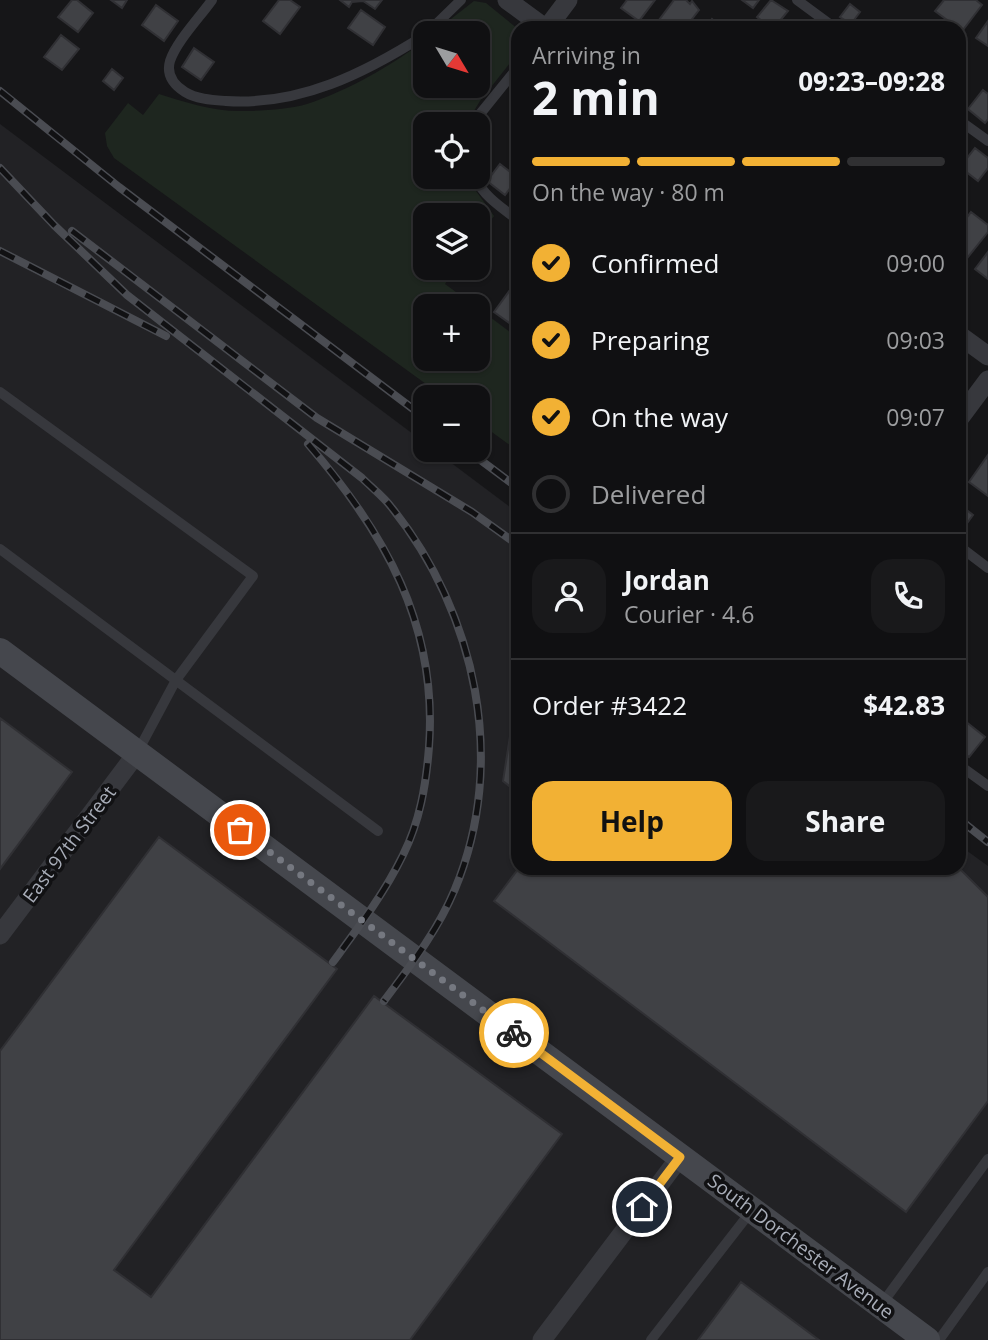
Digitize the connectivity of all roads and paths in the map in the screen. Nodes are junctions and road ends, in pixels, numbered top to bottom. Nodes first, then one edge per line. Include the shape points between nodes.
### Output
1 (212, 0) edge
2 (461, 0) edge
3 (507, 0) edge
4 (568, 0) edge
5 (797, 0) edge
6 (439, 21) edge
7 (536, 21) edge
8 (552, 21) edge
9 (826, 21) edge
10 (413, 42) edge
11 (511, 75) edge
12 (482, 112) edge
13 (966, 125) edge
14 (988, 141) edge
15 (482, 189) edge
16 (511, 215) edge
17 (966, 340) edge
18 (988, 356) edge
19 (988, 380) edge
20 (0, 392) edge
21 (966, 410) edge
22 (0, 550) edge
23 (966, 551) edge
24 (988, 568) edge
25 (0, 651) edge
26 (176, 680) junction
27 (137, 753) junction
28 (966, 770) edge
29 (988, 786) edge
30 (378, 831) dead end
31 (0, 935) edge
32 (680, 1157) junction
33 (988, 1159) edge
34 (752, 1210) junction
35 (988, 1272) edge
36 (880, 1305) junction
37 (542, 1340) edge
38 (651, 1340) edge
39 (927, 1340) edge
40 (939, 1340) edge

1 - 10 lane via 169,64 177,87 212,100 279,100 307,93 339,82
2 - 6 lane
3 - 7 street
4 - 8 street
5 - 9 lane
11 - 12 lane
13 - 14 lane
15 - 16 lane
17 - 18 street
19 - 21 street
20 - 26 lane via 253,576
22 - 26 lane
23 - 24 lane
25 - 27 street, South Dorchester Avenue
26 - 27 lane
26 - 30 lane
27 - 31 street, East 97th Street
27 - 32 street, South Dorchester Avenue
28 - 29 lane
32 - 34 street, South Dorchester Avenue
32 - 37 street
33 - 36 lane
34 - 36 street, South Dorchester Avenue
34 - 38 lane
35 - 40 lane
36 - 39 street, South Dorchester Avenue

